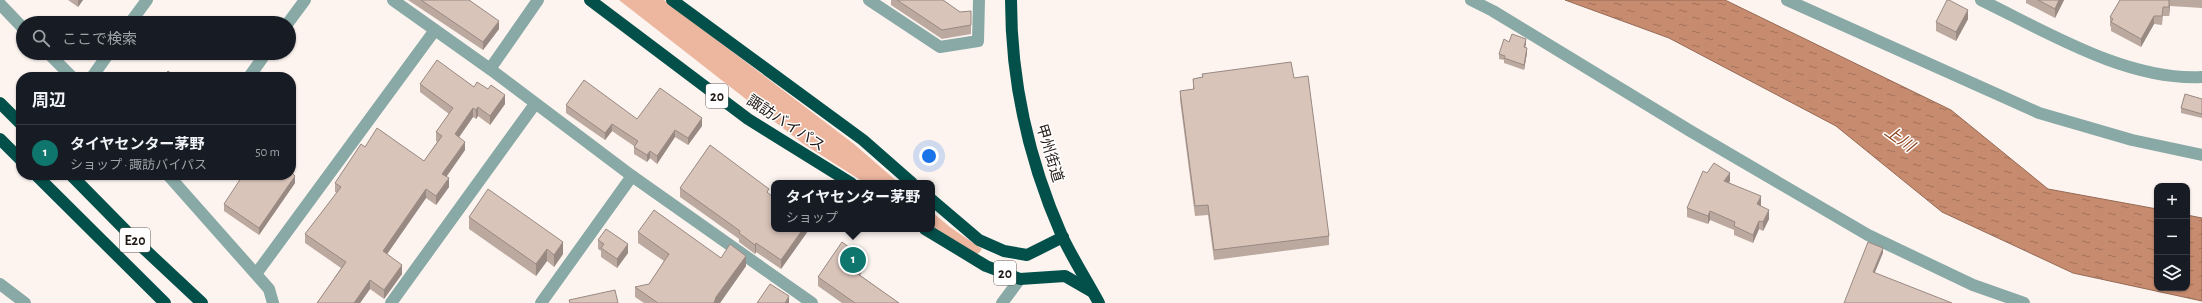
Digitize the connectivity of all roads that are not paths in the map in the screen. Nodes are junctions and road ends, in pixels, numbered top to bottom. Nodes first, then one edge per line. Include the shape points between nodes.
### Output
1 (147, 0) edge
2 (305, 0) edge
3 (393, 0) edge
4 (538, 0) edge
5 (590, 0) edge
6 (672, 0) edge
7 (869, 0) edge
8 (979, 0) edge
9 (1011, 0) edge
10 (1471, 0) edge
11 (1787, 0) edge
12 (1981, 0) edge
13 (0, 4) edge
14 (135, 16) edge
15 (293, 16) edge
16 (16, 21) edge
17 (435, 30) junction
18 (55, 60) edge
19 (104, 60) edge
20 (261, 60) edge
21 (490, 69) junction
22 (67, 72) edge
23 (96, 72) edge
24 (253, 72) edge
25 (2202, 77) edge
26 (0, 102) edge
27 (535, 104) junction
28 (16, 119) edge
29 (0, 139) edge
30 (16, 155) edge
31 (2202, 155) edge
32 (632, 176) junction
33 (41, 180) edge
34 (77, 180) edge
35 (176, 180) edge
36 (846, 180) edge
37 (909, 180) edge
38 (935, 203) edge
39 (930, 232) edge
40 (1063, 237) junction
41 (256, 274) junction
42 (1020, 279) junction
43 (0, 284) edge
44 (1092, 292) junction
45 (25, 303) edge
46 (165, 303) edge
47 (202, 303) edge
48 (273, 303) edge
49 (391, 303) edge
50 (541, 303) edge
51 (812, 303) edge
52 (1002, 303) edge
53 (1099, 303) edge
54 (2024, 303) edge

1 - 14 street
2 - 15 street
3 - 17 street
4 - 21 street
5 - 36 highway, 諏訪バイパス / 20 via 748,119
6 - 37 highway, 諏訪バイパス via 864,140
7 - 8 street via 940,47 978,41
9 - 40 highway, 甲州街道 / 20 via 1014,65 1019,99 1030,145
10 - 54 street via 1868,235 1973,285
11 - 31 street via 2039,113 2132,140
12 - 25 street via 2088,51 2132,68 2184,78
13 - 16 street
17 - 21 street
17 - 41 street
18 - 22 street
19 - 23 street
20 - 24 street
21 - 27 street
26 - 28 highway
27 - 32 street
27 - 49 street
29 - 30 highway
32 - 50 street
32 - 51 street
33 - 46 highway, E20
34 - 47 highway, E20 via 139,244
35 - 41 street
38 - 40 highway, 20 via 979,240 1004,251 1027,255
39 - 42 highway, 20 via 986,266
40 - 44 highway, 甲州街道 / 20
41 - 48 street via 269,289
42 - 44 highway, 20 via 1065,276
42 - 52 street
43 - 45 street
44 - 53 highway, 甲州街道 / 20

